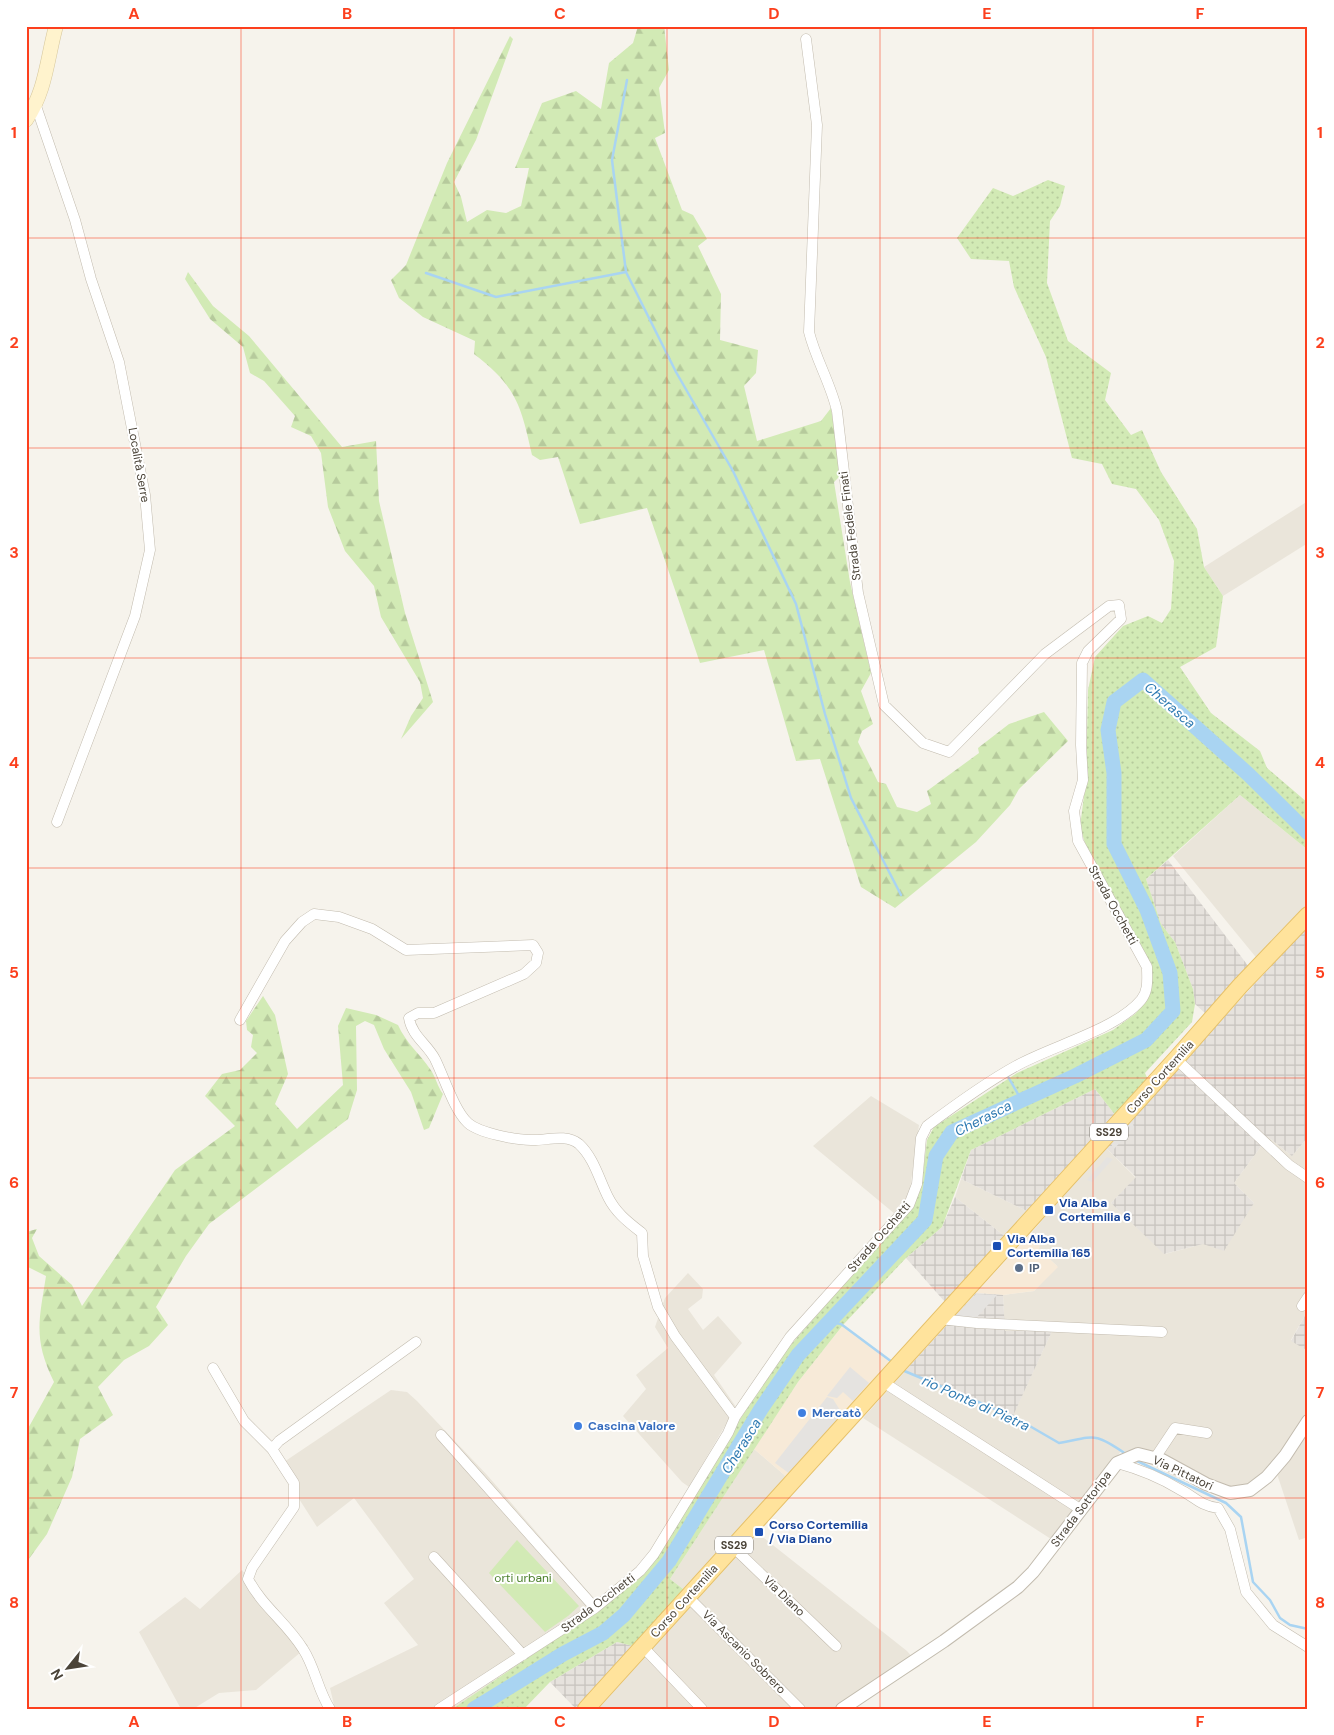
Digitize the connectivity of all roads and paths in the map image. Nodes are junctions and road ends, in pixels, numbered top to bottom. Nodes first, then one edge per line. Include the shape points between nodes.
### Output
1 (56, 26) edge
2 (806, 39) dead end
3 (36, 106) junction
4 (26, 120) edge
5 (1119, 605) joint
6 (57, 822) dead end
7 (1308, 915) edge
8 (240, 1020) dead end
9 (1176, 1059) junction
10 (1308, 1178) edge
11 (1308, 1296) edge
12 (1302, 1306) dead end
13 (940, 1319) junction
14 (1162, 1332) dead end
15 (416, 1342) dead end
16 (897, 1366) junction
17 (213, 1368) dead end
18 (735, 1417) junction
19 (1308, 1421) edge
20 (1206, 1433) dead end
21 (441, 1436) dead end
22 (272, 1449) junction
23 (1155, 1458) junction
24 (1126, 1459) junction
25 (1080, 1509) junction
26 (732, 1546) junction
27 (434, 1557) dead end
28 (688, 1597) junction
29 (595, 1608) junction
30 (836, 1646) dead end
31 (643, 1647) junction
32 (1308, 1647) edge
33 (523, 1655) junction
34 (330, 1709) edge
35 (439, 1709) edge
36 (586, 1709) edge
37 (702, 1709) edge
38 (800, 1709) edge
39 (842, 1709) edge

1 - 3 main road via 46,78
2 - 5 street, Strada Fedele Finati via 818,126 810,332 837,411 858,593 884,705 923,743 949,752 1045,654 1109,606
3 - 4 main road
3 - 6 street, Località Serre via 76,220 91,279 119,362 145,495 150,550 135,616
5 - 18 street, Strada Occhetti via 1121,619 1088,651 1082,663 1080,745 1083,780 1074,811 1075,826 1078,841 1147,967 1147,988 1130,1009 1104,1025 1016,1066 927,1126 921,1138 917,1184 909,1205 790,1337
7 - 9 main road, Corso Cortemilia / SS29
8 - 18 street via 285,941 314,914 340,917 364,926 406,950 533,945 538,953 536,962 524,974 434,1013 418,1013 409,1018 411,1029 433,1056 460,1113 469,1124 508,1137 578,1142 593,1162 608,1198 620,1215 642,1233 644,1256 658,1307 675,1336
9 - 10 street via 1289,1165
9 - 13 main road, Corso Cortemilia / SS29
11 - 12 street
13 - 14 street via 977,1324
13 - 16 main road, Corso Cortemilia / SS29
15 - 22 street
16 - 25 street
16 - 26 main road, Corso Cortemilia / SS29
17 - 22 street via 244,1421
18 - 29 street, Strada Occhetti via 654,1554 640,1571
19 - 23 street, Via Pittatori via 1267,1478 1250,1490 1230,1493
20 - 23 street via 1175,1428
21 - 29 street
22 - 34 street via 294,1484 294,1507 252,1568 248,1579 254,1591 305,1651
23 - 24 street, Via Pittatori
24 - 25 street, Strada Sottoripa
24 - 32 street, Strada Sottoripa via 1204,1506 1218,1508 1230,1529 1246,1592 1273,1626
25 - 39 street, Strada Sottoripa via 1018,1587
26 - 28 main road, Corso Cortemilia / SS29
26 - 30 street, Via Diano
27 - 33 street
28 - 31 main road, Corso Cortemilia / SS29
28 - 38 street, Via Ascanio Sobrero
29 - 33 street, Strada Occhetti
31 - 36 main road, Corso Cortemilia / SS29
31 - 37 street
33 - 35 street, Strada Occhetti

